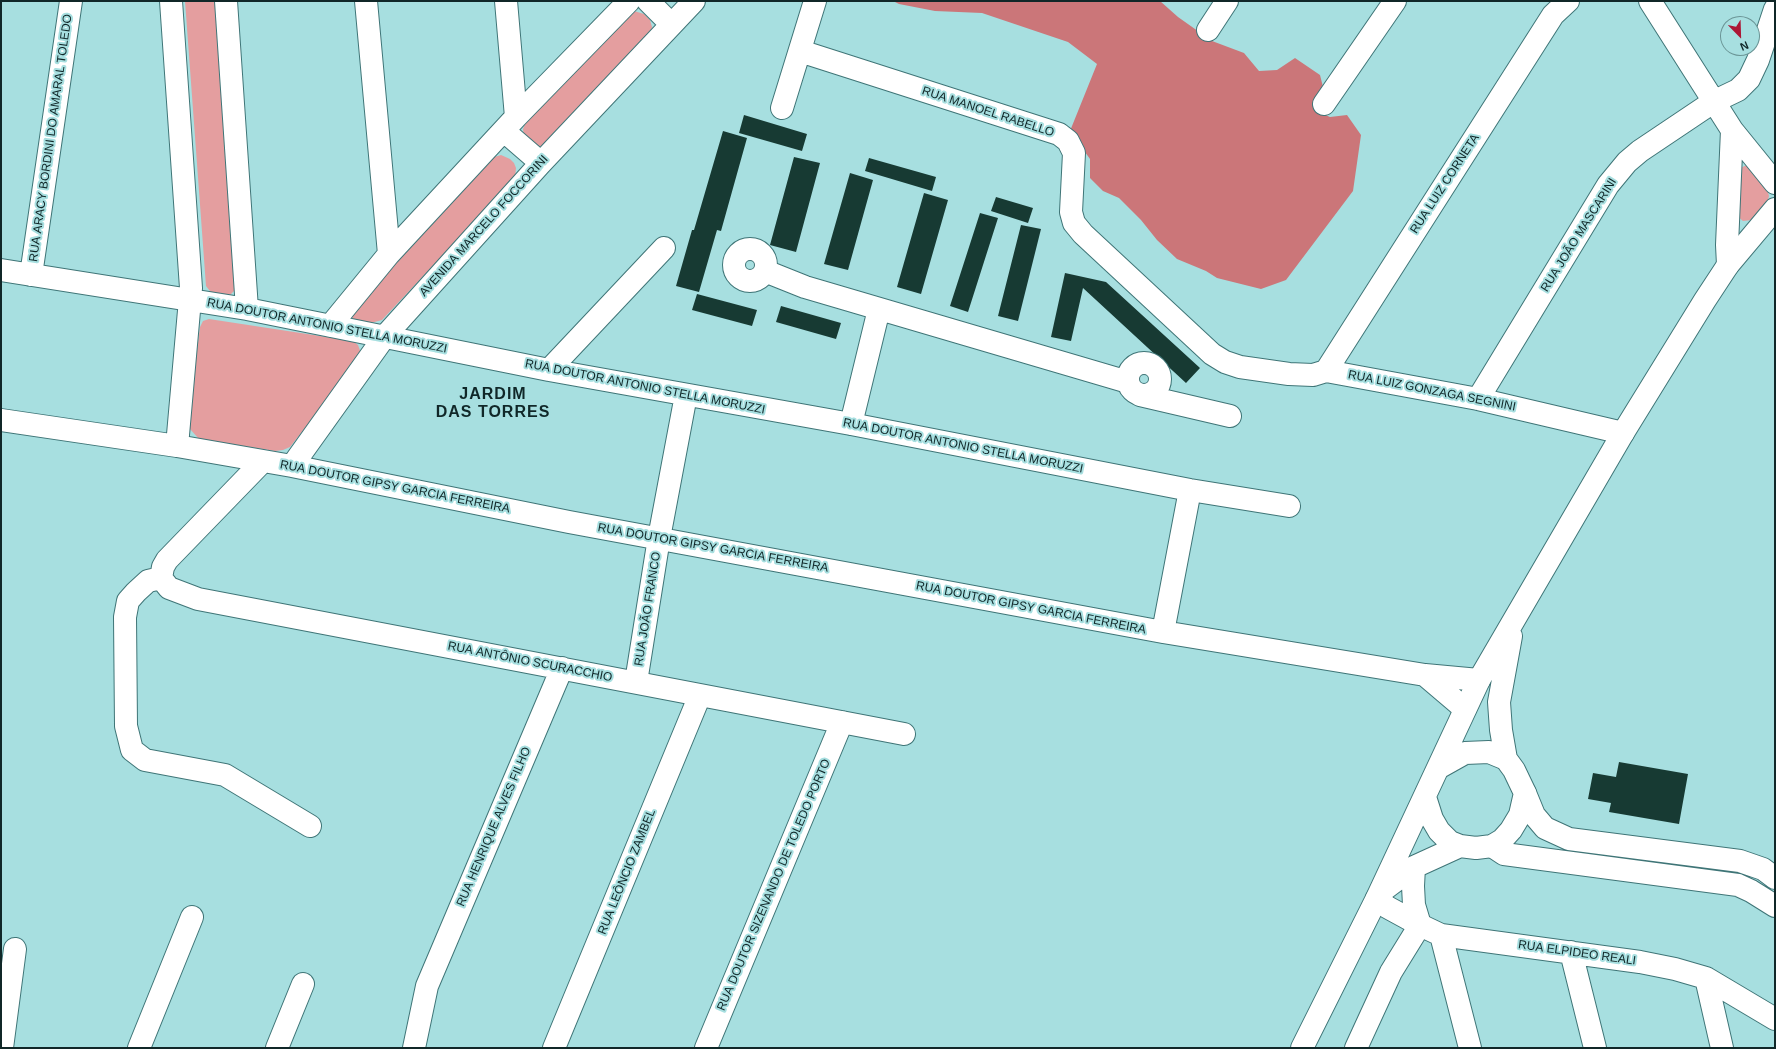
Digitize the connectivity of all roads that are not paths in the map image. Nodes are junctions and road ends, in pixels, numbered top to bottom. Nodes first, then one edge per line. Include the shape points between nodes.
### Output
1 (71, 1) edge
2 (171, 1) edge
3 (226, 1) edge
4 (366, 1) edge
5 (506, 1) edge
6 (629, 1) edge
7 (648, 1) edge
8 (694, 1) edge
9 (815, 1) edge
10 (1227, 1) edge
11 (1395, 1) edge
12 (1568, 1) edge
13 (1650, 1) edge
14 (1775, 9) edge
15 (671, 24) junction
16 (1208, 30) dead end
17 (800, 51) junction
18 (1713, 102) junction
19 (1324, 104) dead end
20 (782, 108) dead end
21 (510, 124) junction
22 (1732, 130) junction
23 (541, 163) junction
24 (1775, 183) edge
25 (1775, 208) edge
26 (664, 248) dead end
27 (389, 254) junction
28 (1728, 265) junction
29 (1, 270) edge
30 (765, 270) dead end
31 (31, 275) junction
32 (191, 301) junction
33 (247, 309) junction
34 (885, 310) junction
35 (330, 326) junction
36 (385, 336) junction
37 (1240, 367) joint
38 (549, 370) junction
39 (1326, 371) junction
40 (1134, 389) junction
41 (686, 395) junction
42 (1478, 399) junction
43 (1187, 405) junction
44 (1230, 416) dead end
45 (1, 420) edge
46 (857, 426) junction
47 (1623, 433) junction
48 (177, 446) junction
49 (263, 461) junction
50 (292, 466) junction
51 (1190, 490) junction
52 (1288, 506) dead end
53 (659, 538) junction
54 (161, 578) junction
55 (1513, 623) junction
56 (1163, 632) junction
57 (562, 668) junction
58 (1425, 675) junction
59 (1479, 680) junction
60 (636, 682) junction
61 (700, 695) junction
62 (1499, 702) junction
63 (1464, 709) junction
64 (842, 722) junction
65 (904, 734) dead end
66 (1506, 759) junction
67 (1440, 767) junction
68 (1525, 792) junction
69 (1425, 797) junction
70 (310, 826) dead end
71 (1460, 846) junction
72 (1492, 846) junction
73 (1414, 867) junction
74 (1771, 871) edge
75 (1378, 896) junction
76 (1775, 906) edge
77 (192, 917) dead end
78 (1420, 925) junction
79 (1441, 934) junction
80 (15, 949) dead end
81 (1571, 952) junction
82 (1706, 978) junction
83 (303, 984) dead end
84 (1775, 1019) edge
85 (2, 1048) edge
86 (139, 1048) edge
87 (277, 1048) edge
88 (414, 1048) edge
89 (554, 1048) edge
90 (706, 1048) edge
91 (1302, 1048) edge
92 (1356, 1048) edge
93 (1470, 1048) edge
94 (1595, 1048) edge
95 (1722, 1048) edge

1 - 31 street, RUA ARACY BORDINI DO AMARAL TOLEDO
2 - 32 street
3 - 33 street
4 - 27 street
5 - 21 street
6 - 21 street
7 - 15 street
8 - 15 street, AVENIDA MARCELO FOCCORINI
9 - 17 street
10 - 16 street
11 - 19 street
12 - 39 street, RUA LUIZ CORNETA via 1554,15
13 - 18 street
14 - 18 street, RUA JOÃO MASCARINI via 1749,79 1738,90
15 - 23 street, AVENIDA MARCELO FOCCORINI
17 - 20 street
17 - 37 street, RUA MANOEL RABELLO via 1059,134 1068,141 1074,152 1071,212 1074,222 1083,234 1212,354
18 - 22 street
18 - 42 street, RUA JOÃO MASCARINI via 1640,151 1608,185
21 - 23 street
21 - 27 street
22 - 24 street
22 - 28 street
23 - 36 street, AVENIDA MARCELO FOCCORINI
25 - 28 street
26 - 38 street
27 - 35 street
28 - 47 street
29 - 31 street, RUA DOUTOR ANTONIO STELLA MORUZZI
30 - 34 street via 805,287
31 - 32 street, RUA DOUTOR ANTONIO STELLA MORUZZI
32 - 33 street, RUA DOUTOR ANTONIO STELLA MORUZZI
32 - 48 street
33 - 35 street, RUA DOUTOR ANTONIO STELLA MORUZZI
34 - 40 street
34 - 46 street via 874,375
35 - 36 street, RUA DOUTOR ANTONIO STELLA MORUZZI
36 - 38 street, RUA DOUTOR ANTONIO STELLA MORUZZI
36 - 50 street, AVENIDA MARCELO FOCCORINI
37 - 39 street, RUA LUIZ GONZAGA SEGNINI via 1289,374 1313,375
38 - 41 street, RUA DOUTOR ANTONIO STELLA MORUZZI
39 - 42 street, RUA LUIZ GONZAGA SEGNINI
40 - 43 street
40 - 43 street via 1131,369 1142,363 1148,364 1157,370
41 - 46 street, RUA DOUTOR ANTONIO STELLA MORUZZI
41 - 53 street, RUA JOÃO FRANCO
42 - 47 street, RUA LUIZ GONZAGA SEGNINI
43 - 44 street
45 - 48 street, RUA DOUTOR GIPSY GARCIA FERREIRA
46 - 51 street, RUA DOUTOR ANTONIO STELLA MORUZZI
47 - 55 street
48 - 49 street, RUA DOUTOR GIPSY GARCIA FERREIRA
49 - 50 street, RUA DOUTOR GIPSY GARCIA FERREIRA
49 - 54 street via 168,560 163,567
50 - 53 street, RUA DOUTOR GIPSY GARCIA FERREIRA
51 - 52 street, RUA DOUTOR ANTONIO STELLA MORUZZI
51 - 56 street
53 - 56 street, RUA DOUTOR GIPSY GARCIA FERREIRA
53 - 60 street, RUA JOÃO FRANCO
54 - 57 street, RUA ANTÔNIO SCURACCHIO via 169,588 198,598
54 - 70 street via 148,582 136,592 128,601 125,617 126,726 132,750 146,760 225,775
55 - 59 street
55 - 62 street
56 - 58 street, RUA DOUTOR GIPSY GARCIA FERREIRA
57 - 60 street, RUA ANTÔNIO SCURACCHIO
57 - 88 street, RUA HENRIQUE ALVES FILHO via 427,986
58 - 59 street, RUA DOUTOR GIPSY GARCIA FERREIRA
58 - 63 street
59 - 62 street
59 - 63 street
60 - 61 street, RUA ANTÔNIO SCURACCHIO
61 - 64 street, RUA ANTÔNIO SCURACCHIO
61 - 89 street, RUA LEÔNCIO ZAMBEL
62 - 66 street via 1500,730
63 - 67 street
64 - 65 street, RUA ANTÔNIO SCURACCHIO
64 - 90 street, RUA DOUTOR SIZENANDO DE TOLEDO PORTO
66 - 67 street via 1489,752 1465,752
66 - 68 street
67 - 69 street
68 - 72 street via 1520,815 1511,830
68 - 74 street via 1534,816 1545,828 1569,839 1740,861
69 - 71 street via 1439,831 1450,842
69 - 75 street
71 - 72 street
71 - 73 street
72 - 76 street via 1504,854 1738,885
73 - 75 street
73 - 78 street via 1414,905
75 - 78 street, RUA ELPIDEO REALI via 1388,907
75 - 91 street
77 - 86 street
78 - 79 street, RUA ELPIDEO REALI
78 - 92 street via 1392,972
79 - 81 street, RUA ELPIDEO REALI
79 - 93 street
80 - 85 street
81 - 82 street, RUA ELPIDEO REALI via 1640,962
81 - 94 street
82 - 84 street, RUA ELPIDEO REALI
82 - 95 street
83 - 87 street

